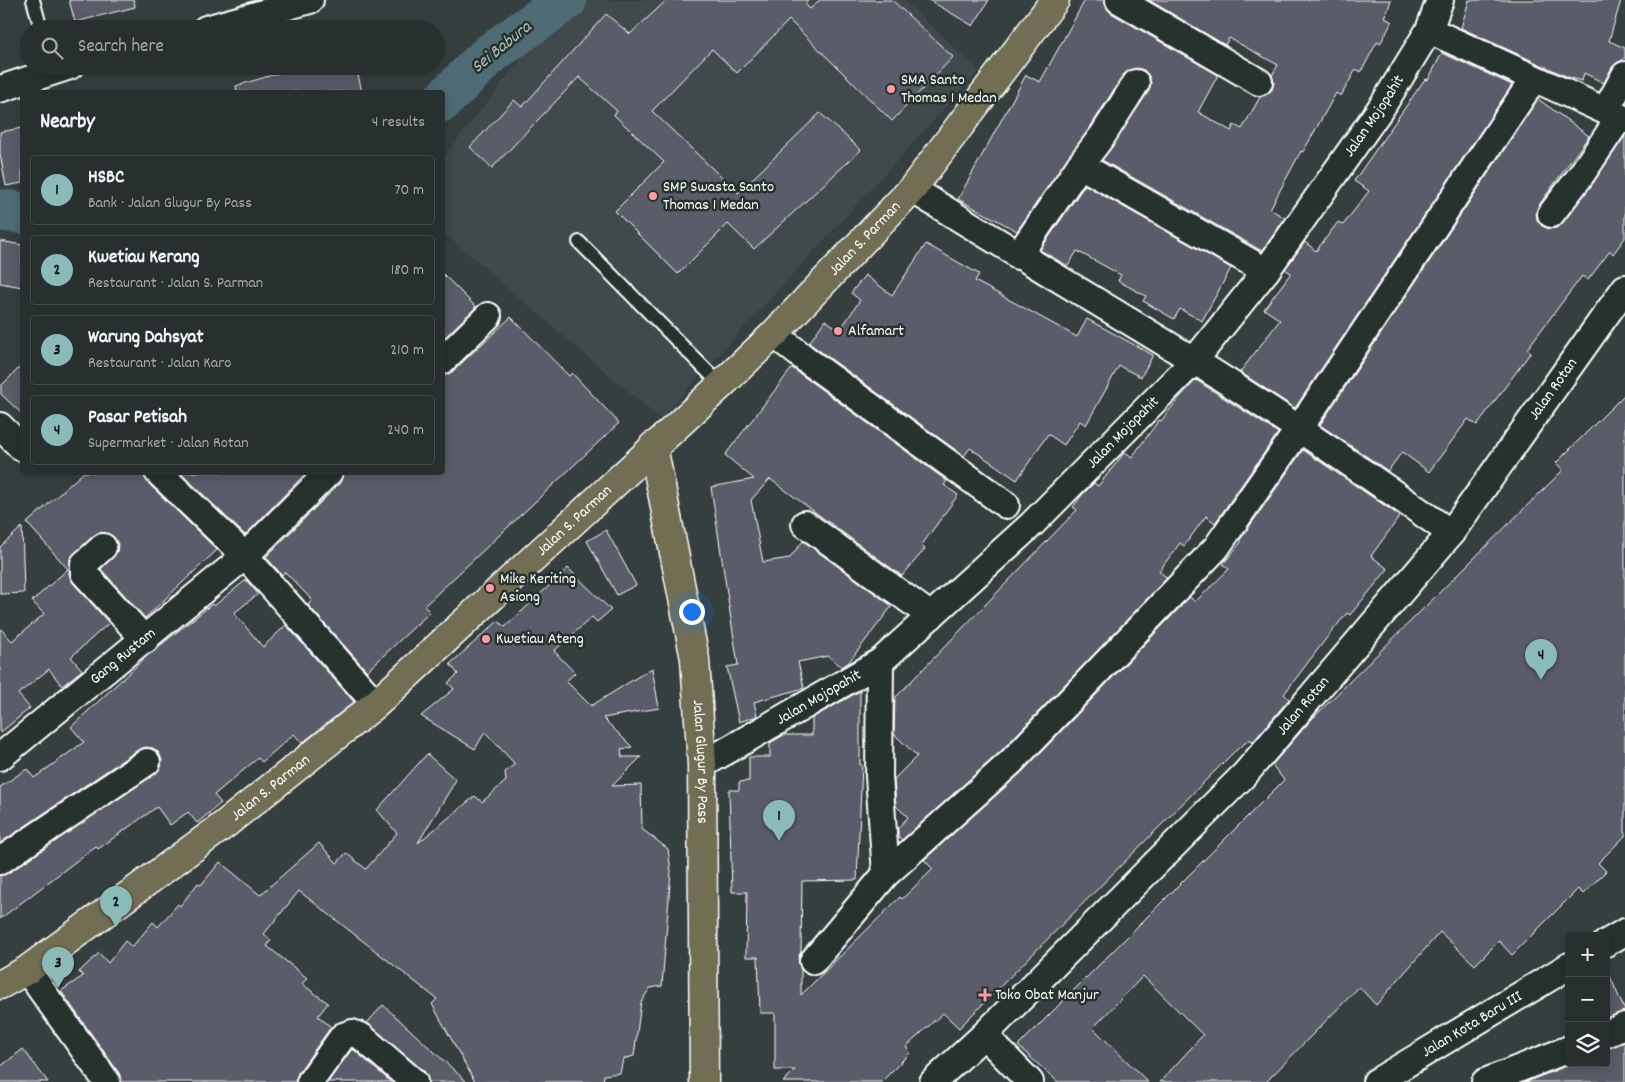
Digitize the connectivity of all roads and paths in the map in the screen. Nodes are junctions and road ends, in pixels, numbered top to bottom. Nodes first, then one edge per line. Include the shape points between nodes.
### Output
1 (33, 0) edge
2 (310, 0) edge
3 (1054, 0) edge
4 (1119, 0) edge
5 (1440, 0) edge
6 (39, 20) edge
7 (238, 20) edge
8 (1429, 30) junction
9 (39, 75) edge
10 (1625, 75) edge
11 (1533, 80) junction
12 (1259, 82) dead end
13 (1136, 84) dead end
14 (0, 89) edge
15 (1617, 116) edge
16 (1080, 165) junction
17 (912, 189) junction
18 (1550, 214) dead end
19 (579, 242) dead end
20 (1018, 256) junction
21 (1266, 271) junction
22 (1625, 288) edge
23 (488, 316) dead end
24 (774, 334) junction
25 (445, 358) edge
26 (1194, 361) junction
27 (721, 385) junction
28 (0, 426) edge
29 (1299, 430) junction
30 (20, 446) edge
31 (653, 446) junction
32 (161, 475) edge
33 (327, 475) edge
34 (1006, 505) dead end
35 (805, 524) dead end
36 (1451, 534) junction
37 (103, 547) dead end
38 (245, 556) junction
39 (931, 616) junction
40 (145, 640) junction
41 (880, 662) junction
42 (376, 704) junction
43 (0, 758) edge
44 (147, 762) dead end
45 (702, 765) junction
46 (0, 861) edge
47 (886, 874) junction
48 (1625, 932) edge
49 (1610, 941) edge
50 (813, 961) dead end
51 (1565, 968) edge
52 (27, 970) junction
53 (0, 985) edge
54 (1625, 1026) edge
55 (1610, 1032) edge
56 (984, 1034) junction
57 (1565, 1051) edge
58 (108, 1082) edge
59 (310, 1082) edge
60 (414, 1082) edge
61 (704, 1082) edge
62 (933, 1082) edge
63 (1030, 1082) edge
64 (1376, 1082) edge
65 (1485, 1082) edge

1 - 6 lane
2 - 7 street
3 - 17 main road, Jalan S. Parman
4 - 12 street
5 - 8 street, Jalan Mojopahit
8 - 11 street
8 - 21 street, Jalan Mojopahit via 1383,105
9 - 14 street
10 - 15 street
11 - 15 street
11 - 29 street
13 - 16 street
15 - 18 street via 1579,178
16 - 20 street
16 - 21 street
17 - 20 street
17 - 24 main road, Jalan S. Parman
19 - 27 lane
20 - 26 street
21 - 26 street, Jalan Mojopahit
22 - 36 street, Jalan Rotan
23 - 25 street
24 - 27 main road, Jalan S. Parman
24 - 34 street
26 - 29 street
26 - 39 street, Jalan Mojopahit via 1032,524
27 - 31 main road, Jalan S. Parman
28 - 30 street
29 - 36 street
29 - 47 street via 1216,548 1011,762
31 - 42 main road, Jalan S. Parman
31 - 45 main road, Jalan Glugur By Pass via 695,659
32 - 38 street
33 - 38 street, Gang Rustam
35 - 39 street
36 - 56 street, Jalan Rotan via 1245,774
37 - 40 street via 84,564 84,572
38 - 40 street, Gang Rustam
38 - 42 street
39 - 41 street, Jalan Mojopahit
40 - 43 street, Gang Rustam
41 - 45 street, Jalan Mojopahit
41 - 47 street via 878,776
42 - 52 main road, Jalan S. Parman via 224,825
44 - 46 street
45 - 61 main road, Jalan Glugur By Pass
47 - 50 street
48 - 49 street
51 - 64 street, Jalan Kota Baru III
52 - 53 main road, Jalan S. Parman
52 - 58 street
54 - 55 street
56 - 62 street, Jalan Rotan
56 - 63 street
57 - 65 street
59 - 60 street via 343,1036 352,1033 362,1037

